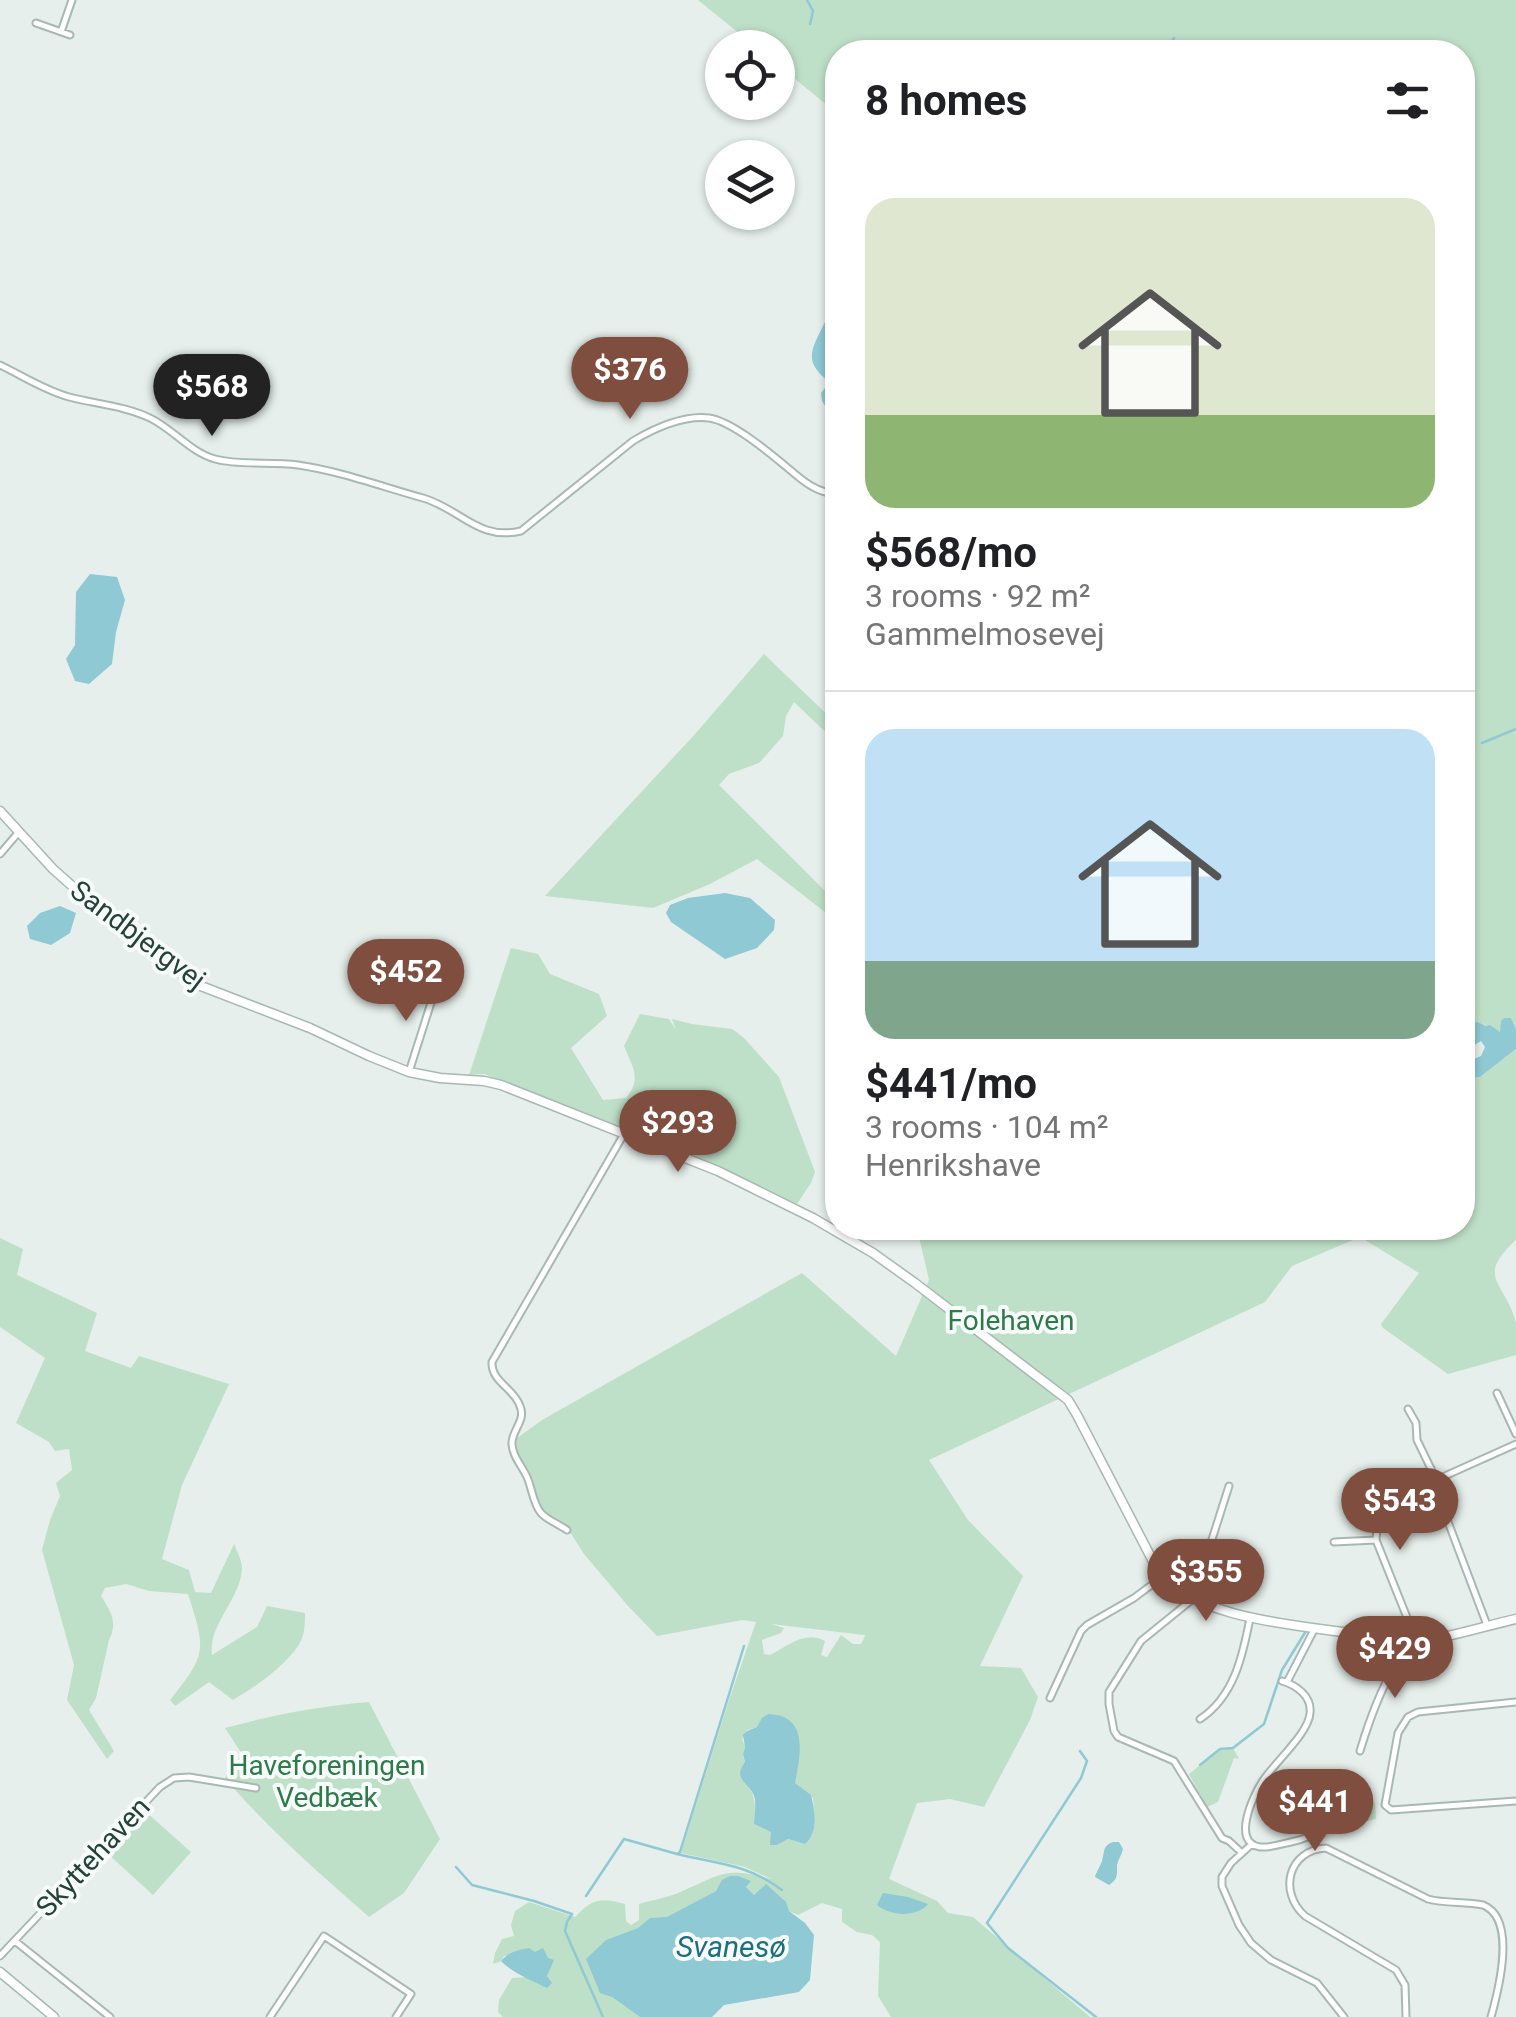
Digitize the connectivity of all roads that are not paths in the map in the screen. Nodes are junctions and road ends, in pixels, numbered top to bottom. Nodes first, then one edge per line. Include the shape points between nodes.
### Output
1 (72, 0) edge
2 (36, 23) dead end
3 (61, 32) junction
4 (70, 35) dead end
5 (0, 365) edge
6 (825, 492) edge
7 (0, 811) edge
8 (18, 833) junction
9 (0, 854) edge
10 (436, 987) dead end
11 (409, 1072) junction
12 (624, 1134) junction
13 (825, 1225) edge
14 (851, 1240) edge
15 (1497, 1393) dead end
16 (1408, 1409) dead end
17 (1516, 1434) edge
18 (1516, 1444) edge
19 (1437, 1482) junction
20 (1229, 1486) dead end
21 (1379, 1502) dead end
22 (567, 1530) dead end
23 (1376, 1540) junction
24 (1334, 1542) dead end
25 (1162, 1577) junction
26 (1171, 1584) junction
27 (1194, 1598) junction
28 (1250, 1618) junction
29 (1516, 1618) edge
30 (1487, 1625) junction
31 (1314, 1628) junction
32 (1413, 1641) junction
33 (1050, 1698) dead end
34 (1516, 1702) edge
35 (1200, 1718) dead end
36 (1360, 1751) dead end
37 (256, 1788) dead end
38 (1341, 1797) dead end
39 (1516, 1800) edge
40 (1252, 1844) junction
41 (1242, 1854) junction
42 (1508, 1925) dead end
43 (15, 1940) junction
44 (1511, 1950) dead end
45 (0, 1956) edge
46 (0, 1972) edge
47 (54, 2017) edge
48 (110, 2017) edge
49 (270, 2017) edge
50 (396, 2017) edge
51 (1344, 2017) edge
52 (1406, 2017) edge
53 (1491, 2017) edge

1 - 3 street
2 - 3 street
3 - 4 street
5 - 6 street via 67,396 148,417 216,460 329,471 428,500 494,534 522,531 633,440 685,420 716,420
7 - 8 street, Sandbjergvej
8 - 9 street
8 - 11 street, Sandbjergvej via 98,909 193,983
10 - 11 street
11 - 12 street, Sandbjergvej via 502,1086
12 - 13 street, Sandbjergvej via 718,1171
12 - 22 street via 492,1362 494,1375 522,1409 511,1448 538,1510
14 - 25 street, Sandbjergvej via 1068,1400
15 - 17 street
16 - 19 street
18 - 19 street
19 - 30 street
20 - 26 street via 1207,1555
21 - 23 street
23 - 24 street
23 - 32 street
25 - 26 street, Sandbjergvej
25 - 33 street via 1081,1631
26 - 27 street, Sandbjergvej
27 - 28 street, Sandbjergvej
27 - 41 street via 1141,1641 1109,1692 1109,1704 1118,1737 1174,1761 1222,1838
28 - 31 street, Sandbjergvej
28 - 35 street via 1225,1693
29 - 30 street, Sandbjergvej
30 - 32 street, Sandbjergvej
31 - 32 street, Sandbjergvej
31 - 40 street via 1284,1681 1307,1698 1310,1718 1259,1787 1245,1823
32 - 36 street via 1391,1669
34 - 39 street via 1408,1717 1398,1734 1386,1805 1391,1810
37 - 43 street, Skyttehaven via 174,1778
38 - 40 street via 1317,1834 1265,1848
40 - 41 street
41 - 51 street via 1222,1882 1246,1937 1271,1960 1317,1983
42 - 52 street via 1493,1909 1428,1899 1326,1848 1297,1860 1290,1896 1295,1908 1396,1970 1405,1985
43 - 45 street, Skyttehaven
43 - 48 street
44 - 53 street
46 - 47 street
49 - 50 street via 324,1936 411,1994

